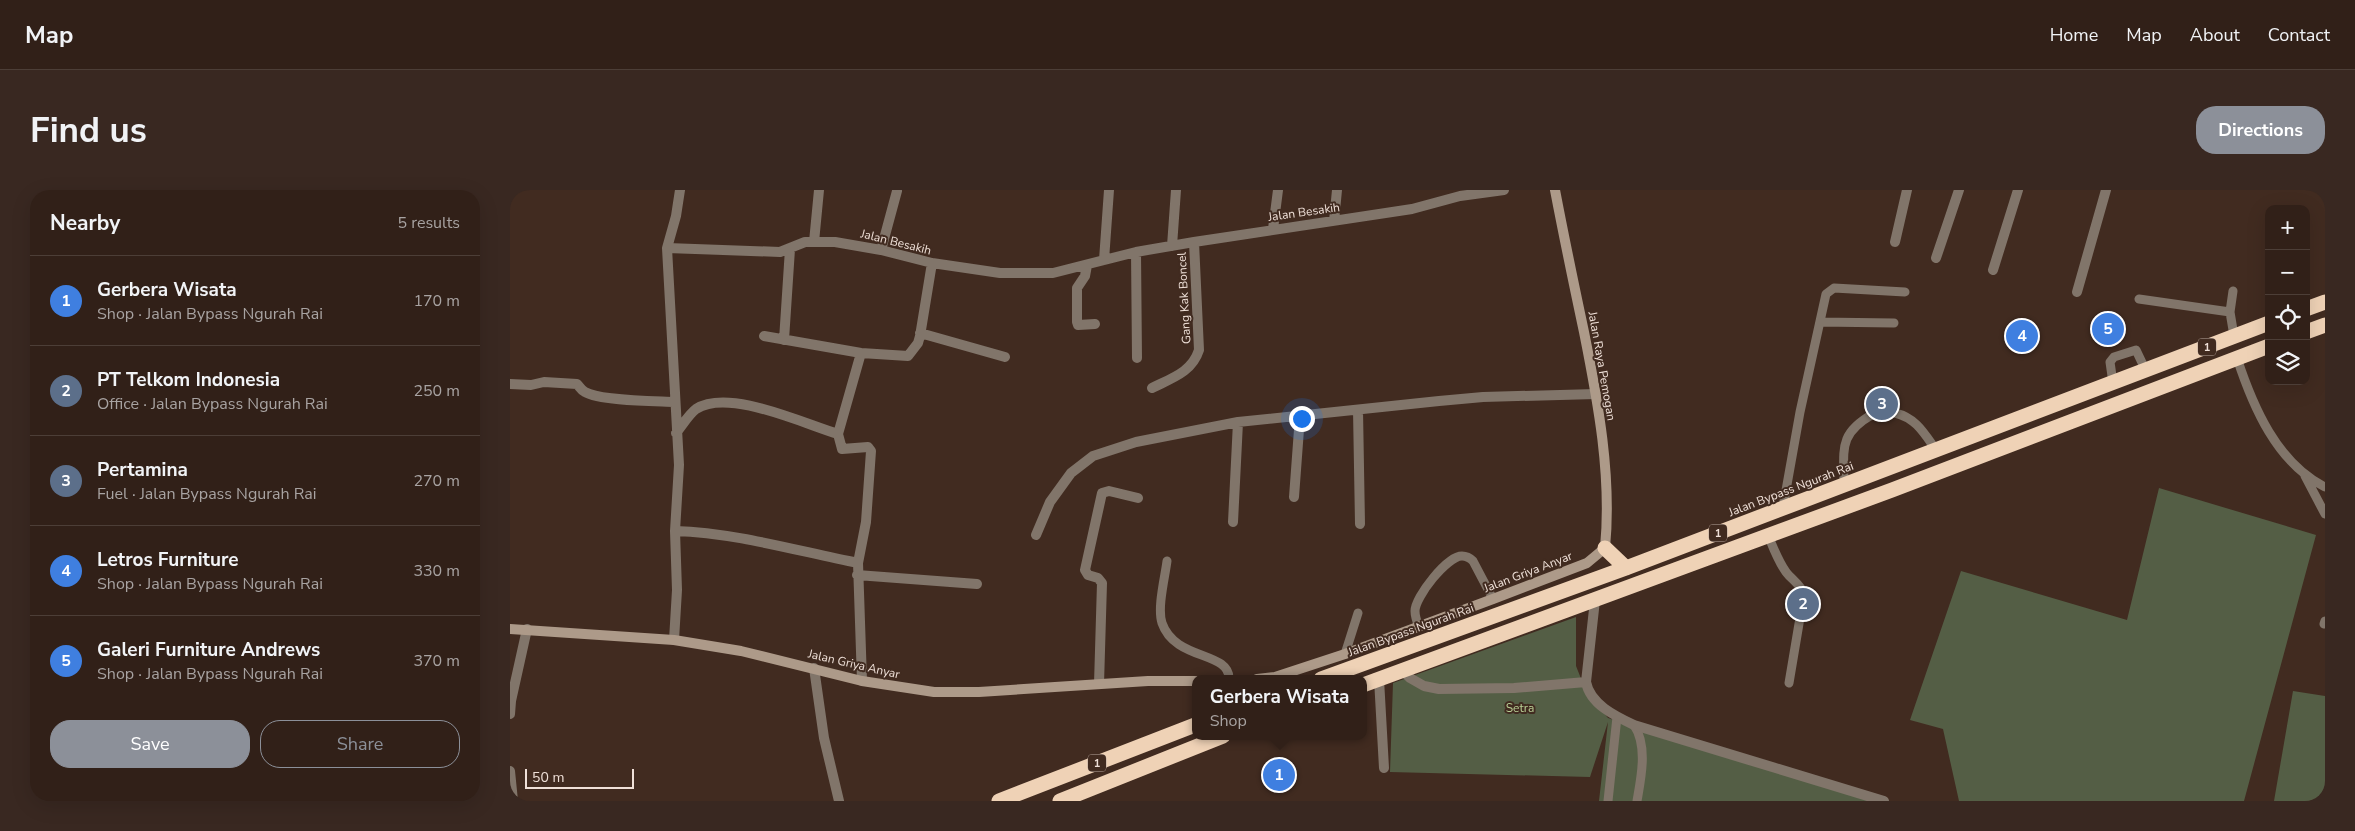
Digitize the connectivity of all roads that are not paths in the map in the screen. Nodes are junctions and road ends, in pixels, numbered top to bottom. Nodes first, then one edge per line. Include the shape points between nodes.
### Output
1 (680, 190) edge
2 (819, 190) edge
3 (1109, 190) edge
4 (1176, 190) edge
5 (1278, 190) edge
6 (1337, 190) edge
7 (1504, 190) edge
8 (1554, 190) edge
9 (1907, 190) edge
10 (1959, 190) edge
11 (2018, 190) edge
12 (2106, 190) edge
13 (897, 191) dead end
14 (1334, 221) junction
15 (1273, 229) junction
16 (814, 242) junction
17 (1194, 242) junction
18 (1895, 242) dead end
19 (1172, 246) junction
20 (670, 248) junction
21 (790, 249) junction
22 (882, 250) junction
23 (1136, 252) junction
24 (1936, 258) dead end
25 (1104, 260) junction
26 (932, 263) junction
27 (1087, 265) junction
28 (1993, 270) dead end
29 (2232, 291) dead end
30 (1905, 292) dead end
31 (2077, 292) dead end
32 (2139, 299) dead end
33 (2325, 302) edge
34 (2310, 308) edge
35 (2230, 312) junction
36 (1820, 322) junction
37 (1894, 323) dead end
38 (1095, 324) dead end
39 (2265, 324) edge
40 (2325, 325) edge
41 (2310, 331) edge
42 (920, 333) junction
43 (764, 336) dead end
44 (2234, 336) junction
45 (784, 340) junction
46 (2265, 348) edge
47 (862, 353) junction
48 (1005, 358) dead end
49 (1137, 358) dead end
50 (2237, 358) junction
51 (2146, 371) junction
52 (2113, 383) junction
53 (510, 384) edge
54 (1152, 388) dead end
55 (1596, 394) junction
56 (675, 402) junction
57 (2118, 402) junction
58 (1358, 410) junction
59 (1895, 413) dead end
60 (1872, 414) dead end
61 (1300, 416) junction
62 (1238, 422) junction
63 (676, 433) junction
64 (839, 439) junction
65 (1936, 450) junction
66 (2304, 474) junction
67 (1844, 485) junction
68 (2325, 487) edge
69 (1294, 497) dead end
70 (1138, 498) dead end
71 (1783, 507) junction
72 (2325, 514) edge
73 (1233, 522) dead end
74 (1360, 524) dead end
75 (675, 531) junction
76 (1036, 535) dead end
77 (1768, 535) junction
78 (1605, 548) junction
79 (1167, 561) dead end
80 (858, 563) junction
81 (1626, 568) junction
82 (857, 575) junction
83 (977, 584) dead end
84 (1493, 599) junction
85 (1595, 600) junction
86 (1358, 613) dead end
87 (1419, 627) junction
88 (510, 629) edge
89 (527, 630) junction
90 (674, 640) junction
91 (1345, 654) junction
92 (814, 668) junction
93 (1402, 670) junction
94 (1228, 675) edge
95 (1281, 675) edge
96 (1332, 675) edge
97 (1379, 679) junction
98 (862, 681) junction
99 (1192, 681) edge
100 (1586, 682) junction
101 (1789, 683) dead end
102 (1099, 684) junction
103 (1367, 684) edge
104 (510, 714) edge
105 (1617, 717) junction
106 (1634, 725) junction
107 (1192, 726) edge
108 (1212, 740) edge
109 (1384, 768) dead end
110 (510, 771) edge
111 (1068, 775) junction
112 (1076, 795) junction
113 (513, 801) edge
114 (839, 801) edge
115 (998, 801) edge
116 (1060, 801) edge
117 (1608, 801) edge
118 (1637, 801) edge
119 (1884, 801) edge

1 - 20 street
2 - 16 street
3 - 25 street
4 - 19 street
5 - 15 street
6 - 14 street
7 - 14 street, Jalan Besakih
8 - 55 street, Jalan Raya Pemogan
9 - 18 street
10 - 24 street
11 - 28 street
12 - 31 street
13 - 22 street
14 - 15 street, Jalan Besakih
15 - 17 street, Jalan Besakih
16 - 21 street, Jalan Besakih via 800,243
16 - 22 street, Jalan Besakih via 854,244
17 - 19 street, Jalan Besakih
17 - 54 street, Gang Kak Boncel via 1199,350 1193,365 1186,371
19 - 23 street, Jalan Besakih
20 - 21 street, Jalan Besakih via 775,252
20 - 56 street
21 - 45 street
22 - 26 street, Jalan Besakih
23 - 25 street, Jalan Besakih
23 - 49 street
25 - 27 street, Jalan Besakih
26 - 27 street, Jalan Besakih via 1000,273 1053,273
26 - 42 street
27 - 38 street via 1085,276 1076,288 1077,322 1078,325
29 - 35 lane
30 - 36 lane via 1834,288 1826,294
32 - 35 lane
33 - 34 highway
35 - 44 lane
36 - 37 lane
36 - 71 lane
39 - 44 highway, Jalan Bypass Ngurah Rai / 1
40 - 41 highway
42 - 47 street via 918,343 908,356
42 - 48 street
43 - 45 street
44 - 51 highway, Jalan Bypass Ngurah Rai / 1
45 - 47 street
46 - 50 highway, 1
47 - 64 street
50 - 57 highway, 1
50 - 66 lane via 2273,439 2290,462
51 - 52 highway, Jalan Bypass Ngurah Rai / 1
51 - 52 lane via 2136,350 2114,357 2110,362
52 - 57 highway
52 - 65 highway, Jalan Bypass Ngurah Rai / 1
53 - 56 street via 577,384 585,393 592,395
55 - 58 street via 1483,397
55 - 78 street, Jalan Raya Pemogan via 1604,460
56 - 63 street
57 - 77 highway, 1
58 - 61 street
58 - 74 street
59 - 65 lane via 1916,422
60 - 67 lane via 1851,428 1845,443
61 - 62 street
61 - 69 street
62 - 73 street
62 - 76 street via 1136,442 1093,456 1070,473 1055,492
63 - 64 street via 695,410 715,404 749,404
63 - 75 street via 679,465
64 - 80 street via 843,449 868,447 870,451 866,522
65 - 67 highway, Jalan Bypass Ngurah Rai / 1
66 - 68 lane
66 - 72 lane
67 - 71 highway, Jalan Bypass Ngurah Rai / 1
70 - 102 street via 1109,491 1102,493 1085,570 1102,583
71 - 81 highway, Jalan Bypass Ngurah Rai / 1
75 - 80 street via 740,537
75 - 90 street via 677,590
77 - 85 highway, 1
77 - 101 lane via 1780,563 1802,587 1804,594
78 - 81 highway
78 - 84 street, Jalan Griya Anyar via 1587,563
79 - 94 lane via 1161,621 1176,644 1195,654 1218,660 1226,666
80 - 82 street
81 - 96 highway, Jalan Bypass Ngurah Rai / 1
82 - 83 street
82 - 98 street
84 - 87 street, Jalan Griya Anyar
84 - 87 lane via 1473,561 1468,557 1458,557 1448,562 1422,592 1415,611
85 - 93 highway, 1
85 - 100 street
86 - 91 lane
87 - 91 street, Jalan Griya Anyar
88 - 89 street, Jalan Griya Anyar
89 - 90 street, Jalan Griya Anyar
89 - 104 street
90 - 92 street, Jalan Griya Anyar
91 - 95 street, Jalan Griya Anyar
92 - 98 street, Jalan Griya Anyar
92 - 114 street via 824,738
93 - 97 highway, 1
93 - 100 street via 1424,686 1439,689 1514,688
97 - 103 highway, 1
97 - 109 street
98 - 102 street, Jalan Griya Anyar via 958,693
99 - 102 street, Jalan Griya Anyar
100 - 105 street via 1590,693
105 - 106 street
105 - 117 lane
106 - 118 lane via 1642,753
106 - 119 street
107 - 111 highway, 1
108 - 112 highway, 1
110 - 113 street
111 - 112 highway
111 - 115 highway, 1
112 - 116 highway, 1

